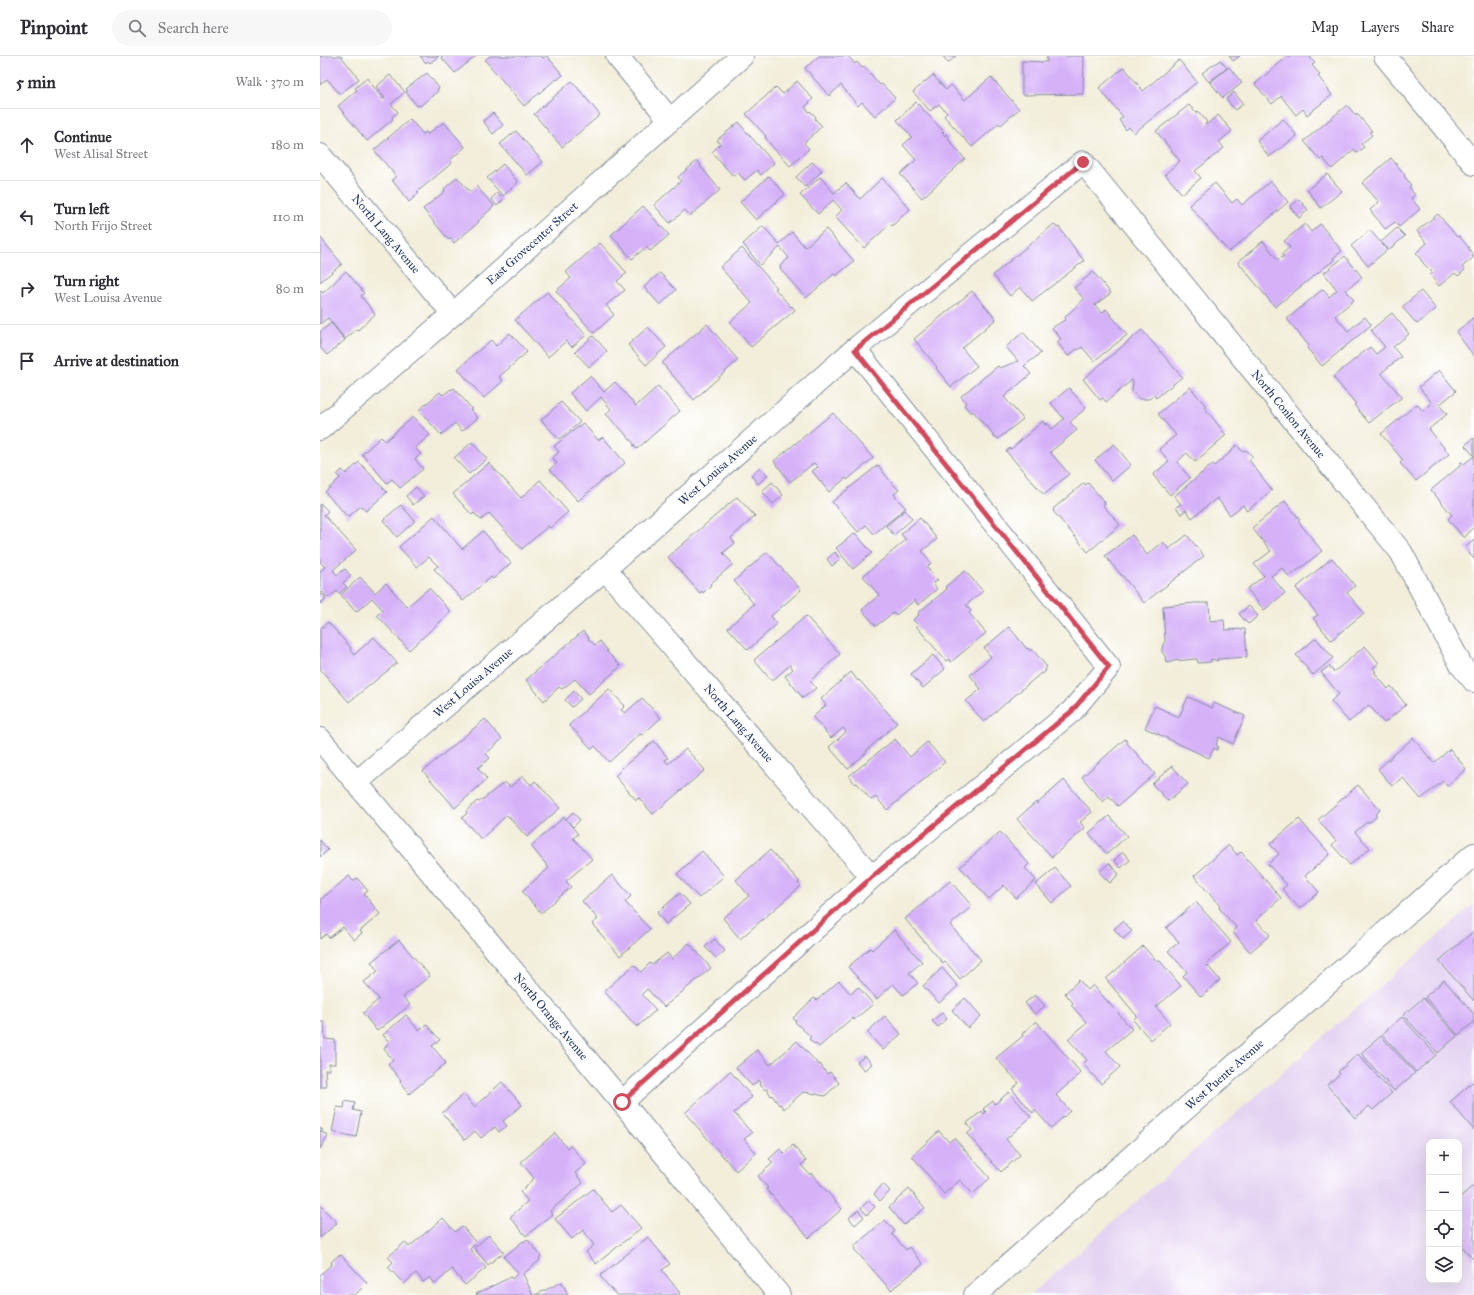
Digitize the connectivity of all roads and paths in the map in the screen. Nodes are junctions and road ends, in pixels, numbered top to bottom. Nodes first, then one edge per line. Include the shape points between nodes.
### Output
1 (617, 56) edge
2 (742, 56) edge
3 (1385, 56) edge
4 (670, 120) junction
5 (320, 155) edge
6 (1083, 162) joint
7 (1474, 164) edge
8 (453, 314) junction
9 (855, 350) junction
10 (320, 429) edge
11 (605, 569) junction
12 (1474, 681) edge
13 (320, 739) edge
14 (357, 782) junction
15 (1474, 854) edge
16 (872, 877) junction
17 (622, 1102) junction
18 (779, 1295) edge
19 (975, 1295) edge

1 - 4 street
2 - 4 street, East Grovecenter Street
3 - 7 street
4 - 8 street, East Grovecenter Street
5 - 8 street, North Lang Avenue
6 - 9 street, West Louisa Avenue
6 - 12 street, North Conlon Avenue via 1401,552 1461,665
8 - 10 street, East Grovecenter Street
9 - 11 street, West Louisa Avenue
9 - 16 street via 1109,667 1072,711
11 - 14 street, West Louisa Avenue
11 - 16 street, North Lang Avenue
13 - 14 street, North Orange Avenue
14 - 17 street, North Orange Avenue
15 - 19 street, West Puente Avenue
16 - 17 street
17 - 18 street, North Orange Avenue

